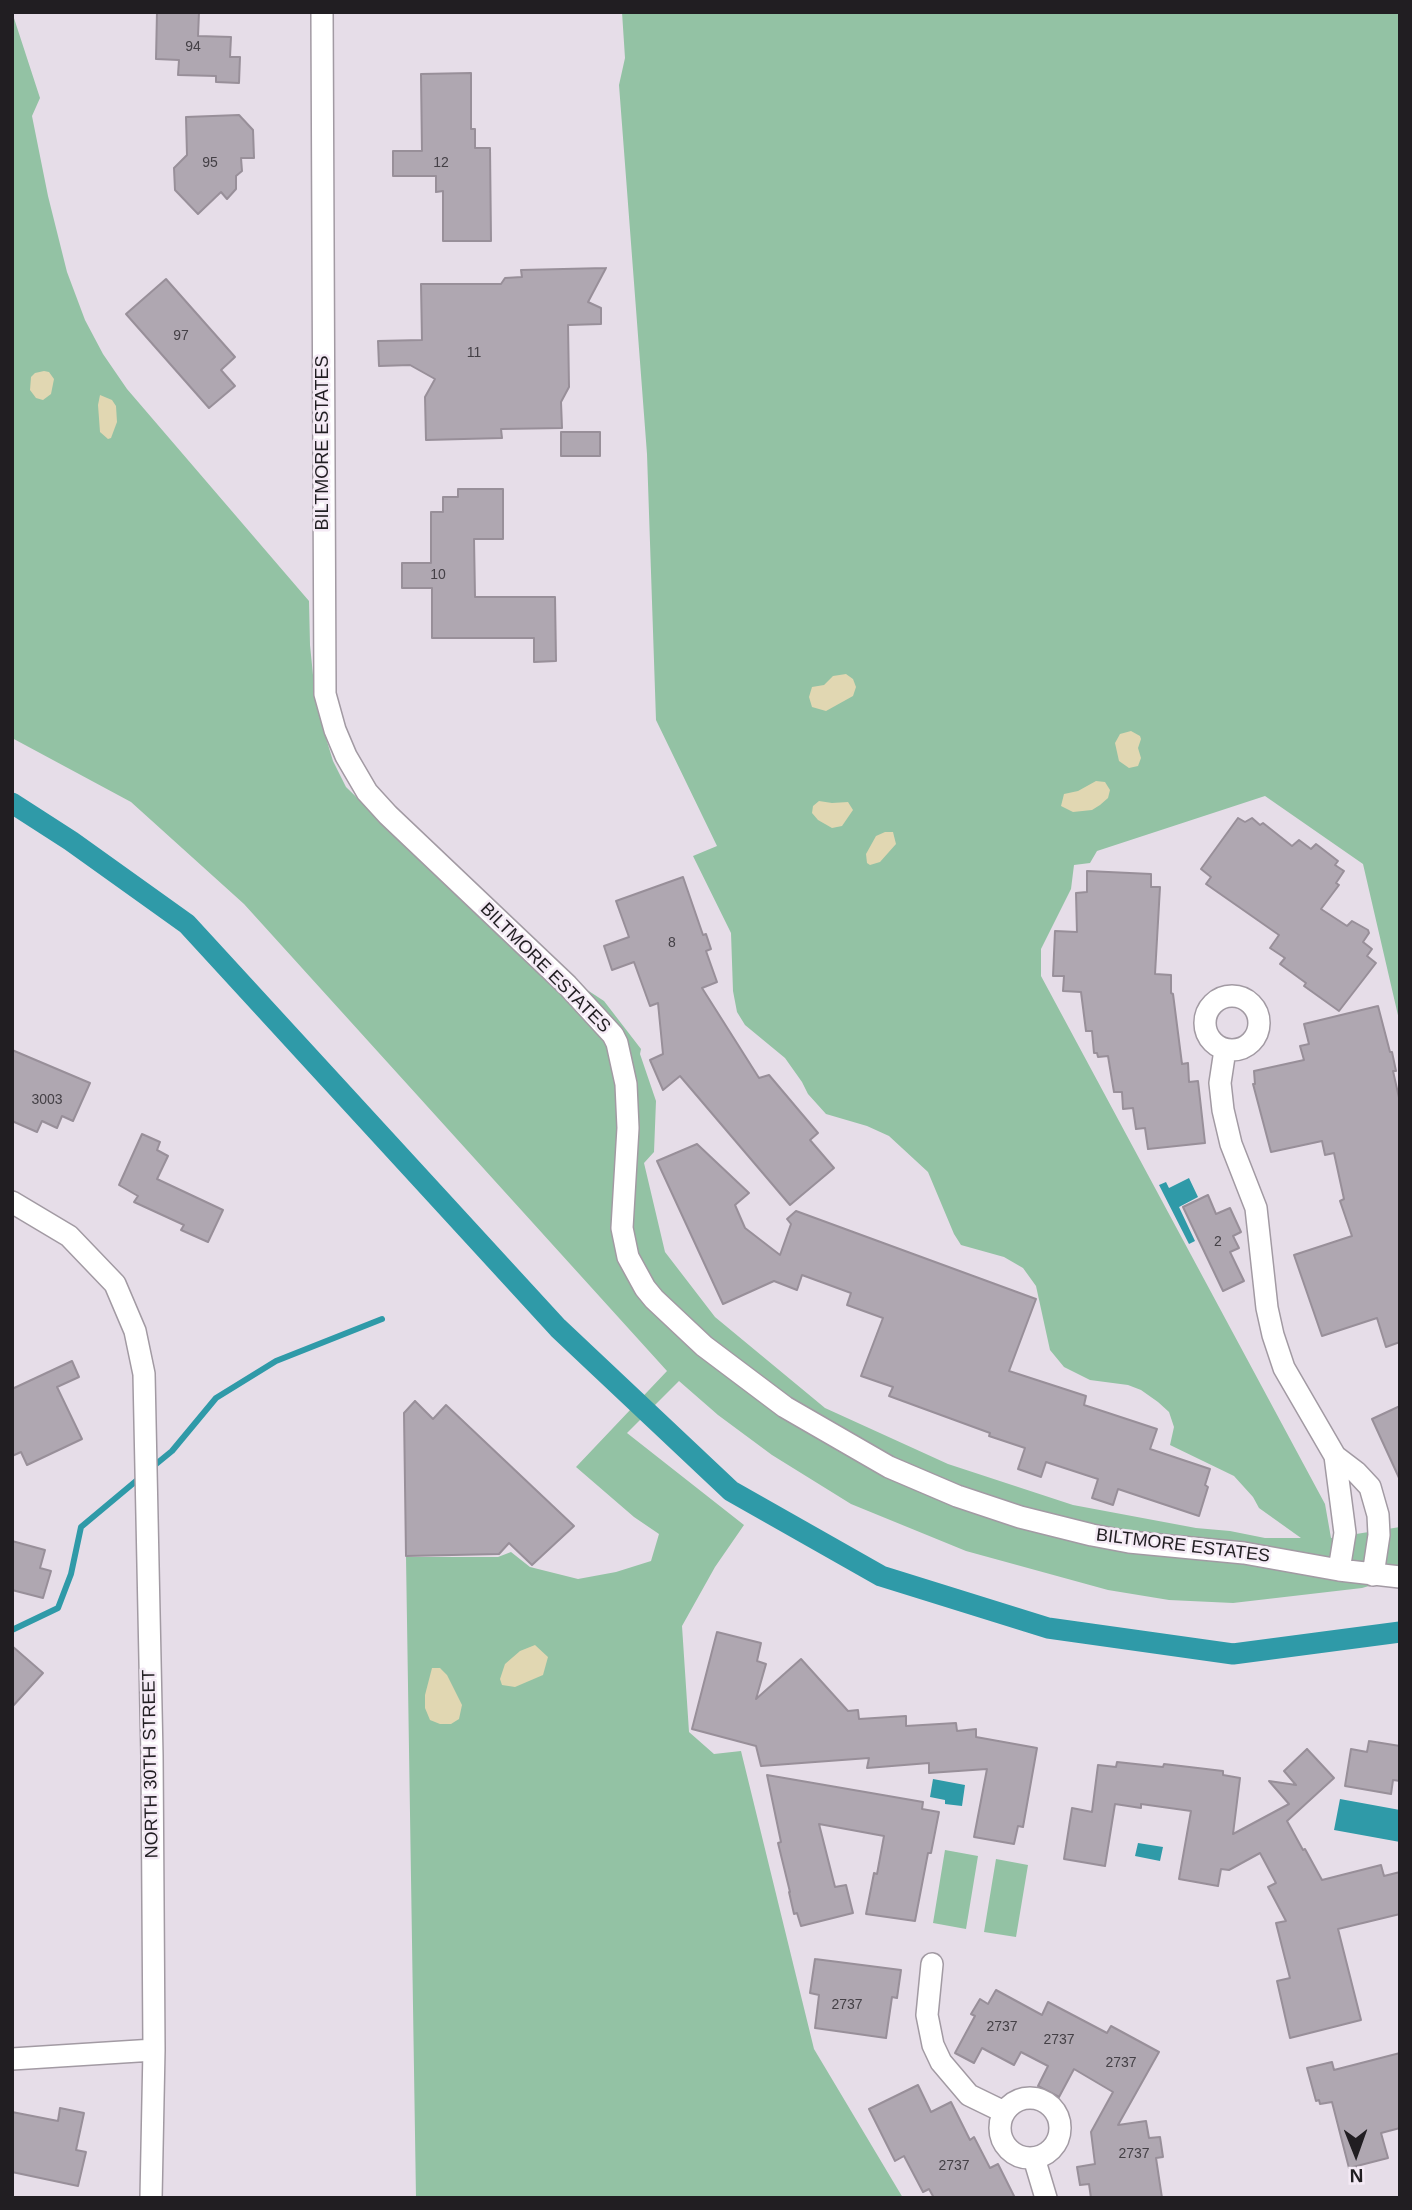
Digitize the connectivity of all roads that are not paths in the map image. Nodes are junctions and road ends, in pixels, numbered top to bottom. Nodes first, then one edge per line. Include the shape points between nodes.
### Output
1 (322, 12) edge
2 (1225, 1050) dead end
3 (12, 1202) edge
4 (1335, 1455) junction
5 (1339, 1570) junction
6 (1373, 1575) junction
7 (1400, 1577) edge
8 (932, 1964) dead end
9 (153, 2050) junction
10 (12, 2059) edge
11 (1004, 2112) junction
12 (1034, 2158) junction
13 (151, 2198) edge
14 (1046, 2198) edge

1 - 5 street, BILTMORE ESTATES via 326,694 345,756 367,792 613,1035 626,1084 622,1228 628,1256 645,1288 704,1346 785,1407 878,1462 921,1481 1020,1517 1092,1535 1244,1553
2 - 4 street via 1220,1083 1223,1110 1256,1208 1273,1335 1284,1368
3 - 9 street, NORTH 30TH STREET via 69,1236 115,1284 135,1331 144,1374
4 - 5 street via 1345,1533
4 - 6 street via 1370,1487 1379,1535
5 - 6 street, BILTMORE ESTATES
6 - 7 street, BILTMORE ESTATES
8 - 11 street via 927,2015 933,2045 969,2095
9 - 10 street
9 - 13 street, NORTH 30TH STREET
11 - 12 street via 999,2131 1007,2149
11 - 12 street via 1019,2099 1029,2098 1040,2099 1055,2111 1060,2121 1058,2141
12 - 14 street

